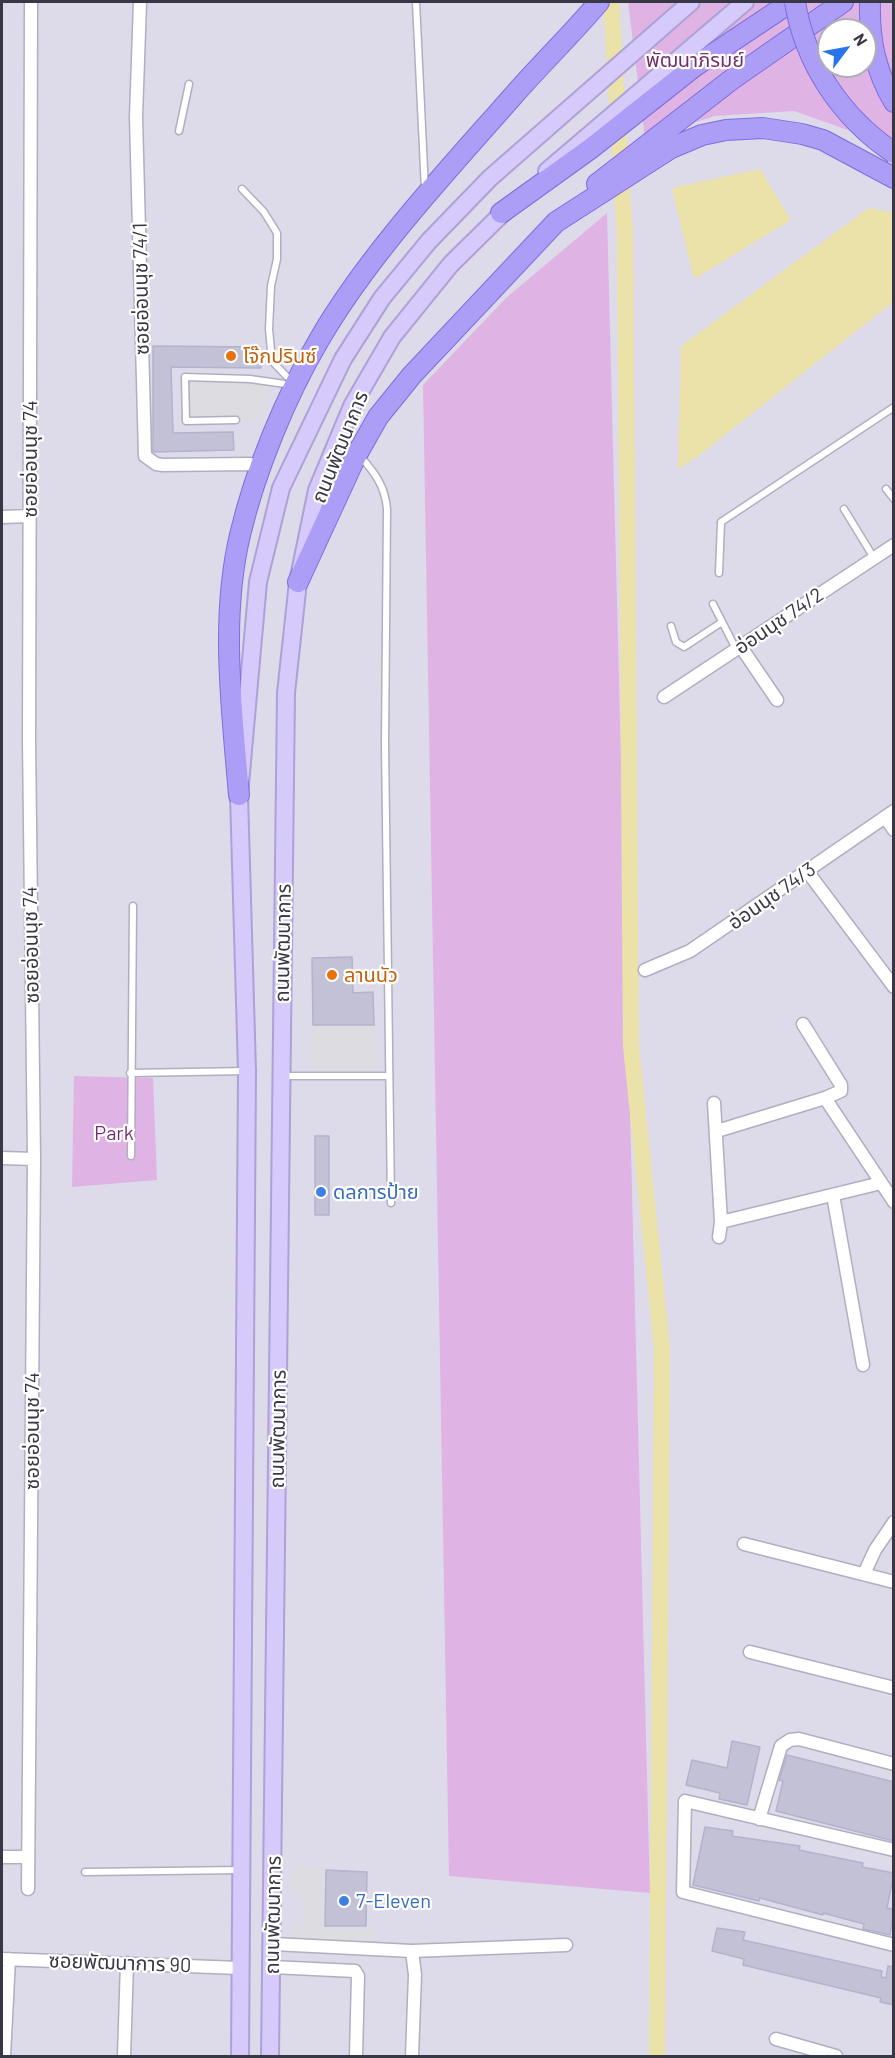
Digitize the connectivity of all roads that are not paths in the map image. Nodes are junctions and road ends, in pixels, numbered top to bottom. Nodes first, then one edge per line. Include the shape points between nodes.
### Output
1 (31, 2) edge
2 (140, 2) edge
3 (416, 2) edge
4 (690, 2) edge
5 (745, 2) edge
6 (793, 2) edge
7 (843, 2) edge
8 (870, 2) edge
9 (593, 4) edge
10 (189, 84) dead end
11 (638, 102) junction
12 (894, 102) edge
13 (179, 131) dead end
14 (894, 153) edge
15 (644, 156) junction
16 (894, 178) edge
17 (242, 189) dead end
18 (425, 199) junction
19 (501, 213) joint
20 (296, 386) junction
21 (894, 407) edge
22 (236, 420) dead end
23 (357, 454) junction
24 (261, 466) junction
25 (886, 489) dead end
26 (894, 499) edge
27 (844, 509) dead end
28 (30, 516) junction
29 (2, 517) edge
30 (894, 545) edge
31 (874, 558) junction
32 (719, 573) dead end
33 (298, 582) junction
34 (713, 604) dead end
35 (722, 622) junction
36 (671, 626) dead end
37 (738, 649) junction
38 (664, 698) dead end
39 (777, 700) dead end
40 (239, 795) junction
41 (889, 814) edge
42 (894, 830) edge
43 (807, 871) junction
44 (133, 906) dead end
45 (645, 970) dead end
46 (894, 987) edge
47 (803, 1024) dead end
48 (247, 1071) junction
49 (130, 1073) junction
50 (282, 1076) junction
51 (388, 1076) junction
52 (825, 1098) junction
53 (714, 1103) dead end
54 (717, 1131) junction
55 (131, 1156) dead end
56 (2, 1158) edge
57 (34, 1158) junction
58 (881, 1183) junction
59 (833, 1195) junction
60 (894, 1202) edge
61 (391, 1203) dead end
62 (721, 1222) junction
63 (719, 1237) dead end
64 (863, 1365) dead end
65 (894, 1522) edge
66 (744, 1544) dead end
67 (864, 1574) junction
68 (894, 1582) edge
69 (750, 1652) dead end
70 (894, 1688) edge
71 (894, 1764) edge
72 (759, 1819) junction
73 (894, 1851) edge
74 (2, 1857) edge
75 (28, 1857) junction
76 (241, 1870) junction
77 (86, 1872) dead end
78 (28, 1889) dead end
79 (273, 1944) junction
80 (566, 1945) dead end
81 (894, 1945) edge
82 (412, 1951) junction
83 (5, 1959) edge
84 (127, 1963) junction
85 (272, 1967) junction
86 (239, 1968) junction
87 (776, 2039) dead end
88 (4, 2056) edge
89 (124, 2056) edge
90 (240, 2056) edge
91 (270, 2056) edge
92 (356, 2056) edge
93 (412, 2056) edge
94 (836, 2056) edge

1 - 28 street, ซอยอ่อนนุช 74
2 - 24 street, ซอยอ่อนนุช 74/1 via 136,117 145,456 163,465
3 - 18 lane
4 - 40 main road, ถนนพัฒนาการ via 490,178 382,298 343,359 281,488 258,582
5 - 11 main road via 692,47
6 - 11 main road
6 - 14 main road, bridge via 822,78 846,112
7 - 15 main road via 730,80
8 - 12 main road via 869,24 878,74
9 - 18 main road
10 - 13 lane
11 - 19 main road
15 - 16 main road via 702,135 763,128 823,140
15 - 23 main road via 556,222 412,375 378,417
17 - 20 lane via 277,233 269,329 272,361
18 - 20 main road via 361,276 319,340
19 - 33 main road, ถนนพัฒนาการ via 451,264 392,337 352,406 318,490
20 - 22 lane via 250,379 185,377 186,421
20 - 24 main road
21 - 32 lane via 721,522
23 - 33 main road
23 - 51 lane via 386,491 387,509
24 - 40 main road via 240,535 232,595 229,678
25 - 26 lane
27 - 31 lane
28 - 29 street
28 - 57 street, ซอยอ่อนนุช 74
30 - 31 street, อ่อนนุช 74/2
31 - 37 street, อ่อนนุช 74/2
33 - 50 main road, ถนนพัฒนาการ via 286,693
34 - 35 lane
35 - 36 lane via 684,647 676,642
35 - 37 lane
37 - 38 street, อ่อนนุช 74/2
37 - 39 street
40 - 48 main road, ถนนพัฒนาการ
41 - 42 street
41 - 43 street, อ่อนนุช 74/3
43 - 45 street, อ่อนนุช 74/3 via 690,951
43 - 46 street
44 - 49 lane
47 - 52 street via 841,1085 841,1091
48 - 49 lane
48 - 76 main road, ถนนพัฒนาการ
49 - 55 lane
50 - 51 lane
50 - 79 main road, ถนนพัฒนาการ
51 - 61 lane
52 - 54 street
52 - 58 street
53 - 54 street
54 - 62 street
56 - 57 street
57 - 75 street, ซอยอ่อนนุช 74
58 - 59 street
58 - 60 street
59 - 62 street
59 - 64 street
62 - 63 street
65 - 67 street
66 - 67 street
67 - 68 street
69 - 70 street
71 - 72 street via 799,1738 790,1740 781,1746
72 - 73 street
72 - 81 street via 685,1801 683,1892
74 - 75 street
75 - 78 street, ซอยอ่อนนุช 74
76 - 77 lane
76 - 86 main road, ถนนพัฒนาการ
79 - 82 street
79 - 85 main road, ถนนพัฒนาการ
80 - 82 street
82 - 93 street via 416,1975
83 - 84 street, ซอยพัฒนาการ 90
83 - 88 street
84 - 86 street, ซอยพัฒนาการ 90
84 - 89 street
85 - 91 main road, ถนนพัฒนาการ
85 - 92 street via 355,1971
86 - 90 main road, ถนนพัฒนาการ
87 - 94 street

